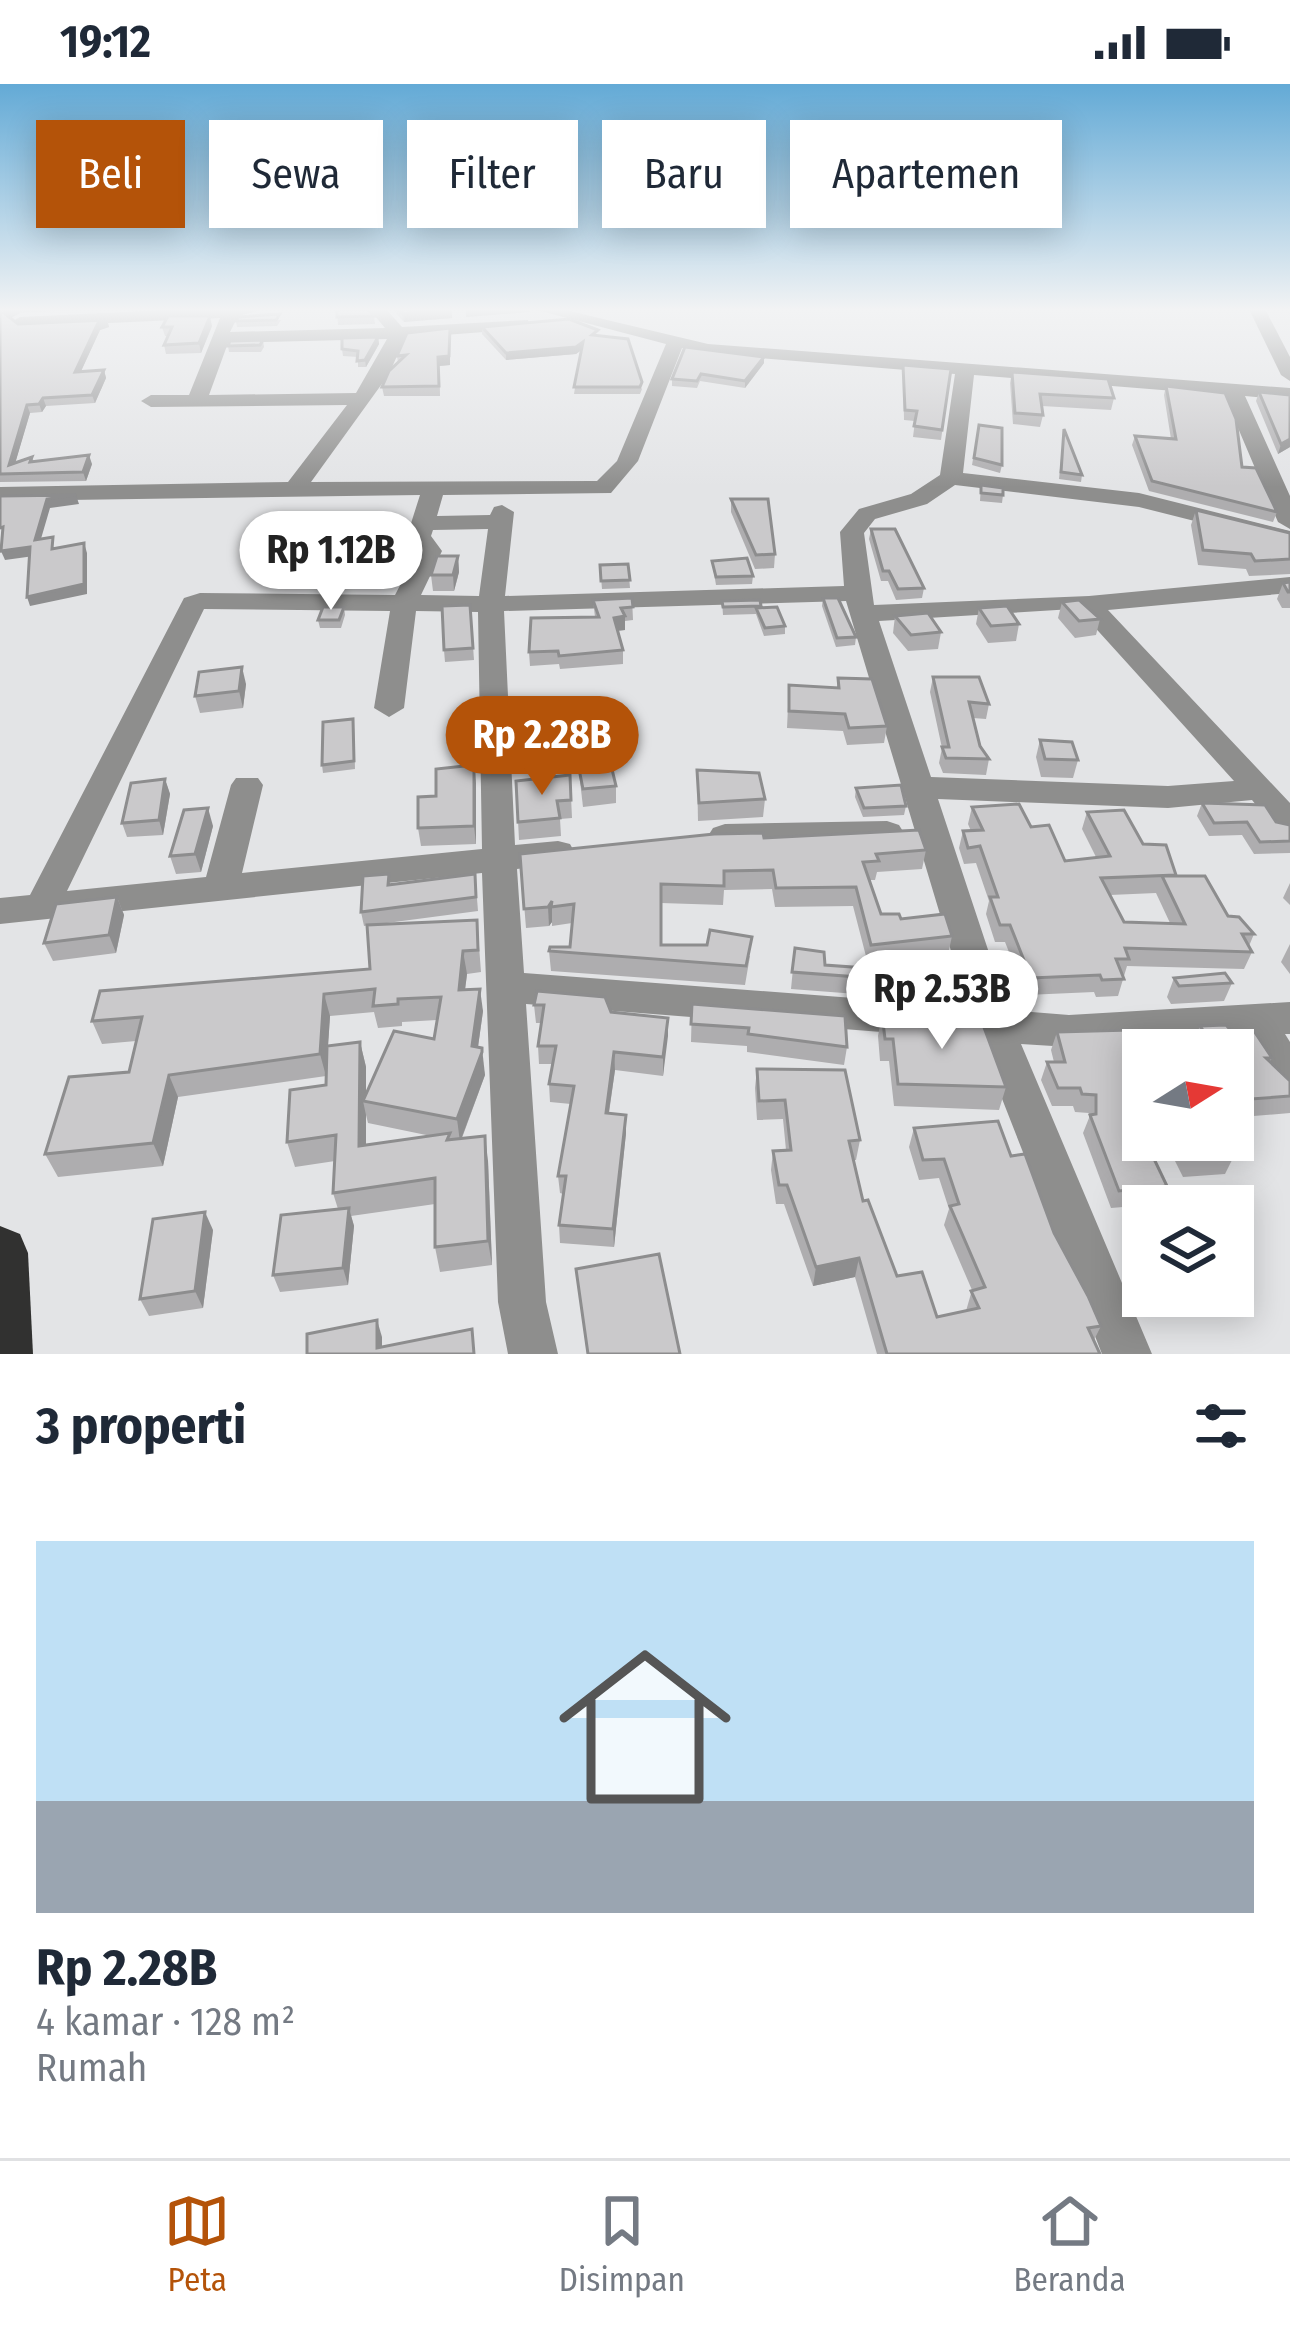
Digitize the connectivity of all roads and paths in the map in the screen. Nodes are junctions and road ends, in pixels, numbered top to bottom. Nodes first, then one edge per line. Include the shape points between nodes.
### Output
1 (210, 368) edge
2 (383, 368) edge
3 (662, 368) edge
4 (953, 368) edge
5 (965, 369) junction
6 (1232, 390) junction
7 (1290, 394) edge
8 (198, 398) junction
9 (363, 399) junction
10 (152, 400) dead end
11 (951, 478) junction
12 (294, 490) junction
13 (433, 490) junction
14 (0, 494) edge
15 (1290, 522) edge
16 (424, 523) junction
17 (1290, 538) edge
18 (1290, 585) edge
19 (861, 603) junction
20 (404, 604) junction
21 (491, 604) junction
22 (1086, 604) junction
23 (389, 708) dead end
24 (248, 785) dead end
25 (915, 787) junction
26 (1260, 789) junction
27 (1290, 824) edge
28 (928, 832) junction
29 (692, 838) edge
30 (586, 848) edge
31 (501, 861) junction
32 (221, 885) junction
33 (42, 906) junction
34 (0, 911) edge
35 (507, 987) junction
36 (1272, 1020) edge
37 (993, 1025) junction
38 (1290, 1074) edge
39 (0, 1253) edge
40 (3, 1354) edge
41 (532, 1354) edge
42 (1127, 1354) edge

1 - 8 street
2 - 9 street
3 - 13 street via 623,472 611,483 578,491
4 - 5 street
5 - 6 street
5 - 11 street
6 - 7 street
6 - 15 street
8 - 9 street
8 - 10 street
9 - 12 street
11 - 17 street via 1138,500 1219,517 1250,535
11 - 19 street via 919,499 867,514 852,532
12 - 13 street
12 - 14 street
13 - 16 street
16 - 20 street via 418,539 430,550
16 - 21 street via 501,517
18 - 22 street
19 - 21 street
19 - 22 street
19 - 25 street
20 - 21 street
20 - 23 street
20 - 33 street via 194,604
21 - 31 street
22 - 26 street
24 - 32 street
25 - 26 street via 1168,797
25 - 28 street
26 - 27 street
28 - 29 street
28 - 37 street
30 - 31 street
31 - 32 street
31 - 35 street
32 - 33 street
33 - 34 street
35 - 37 street
35 - 41 street via 522,1302
36 - 37 street via 1070,1030
36 - 38 street
37 - 42 street
39 - 40 highway

